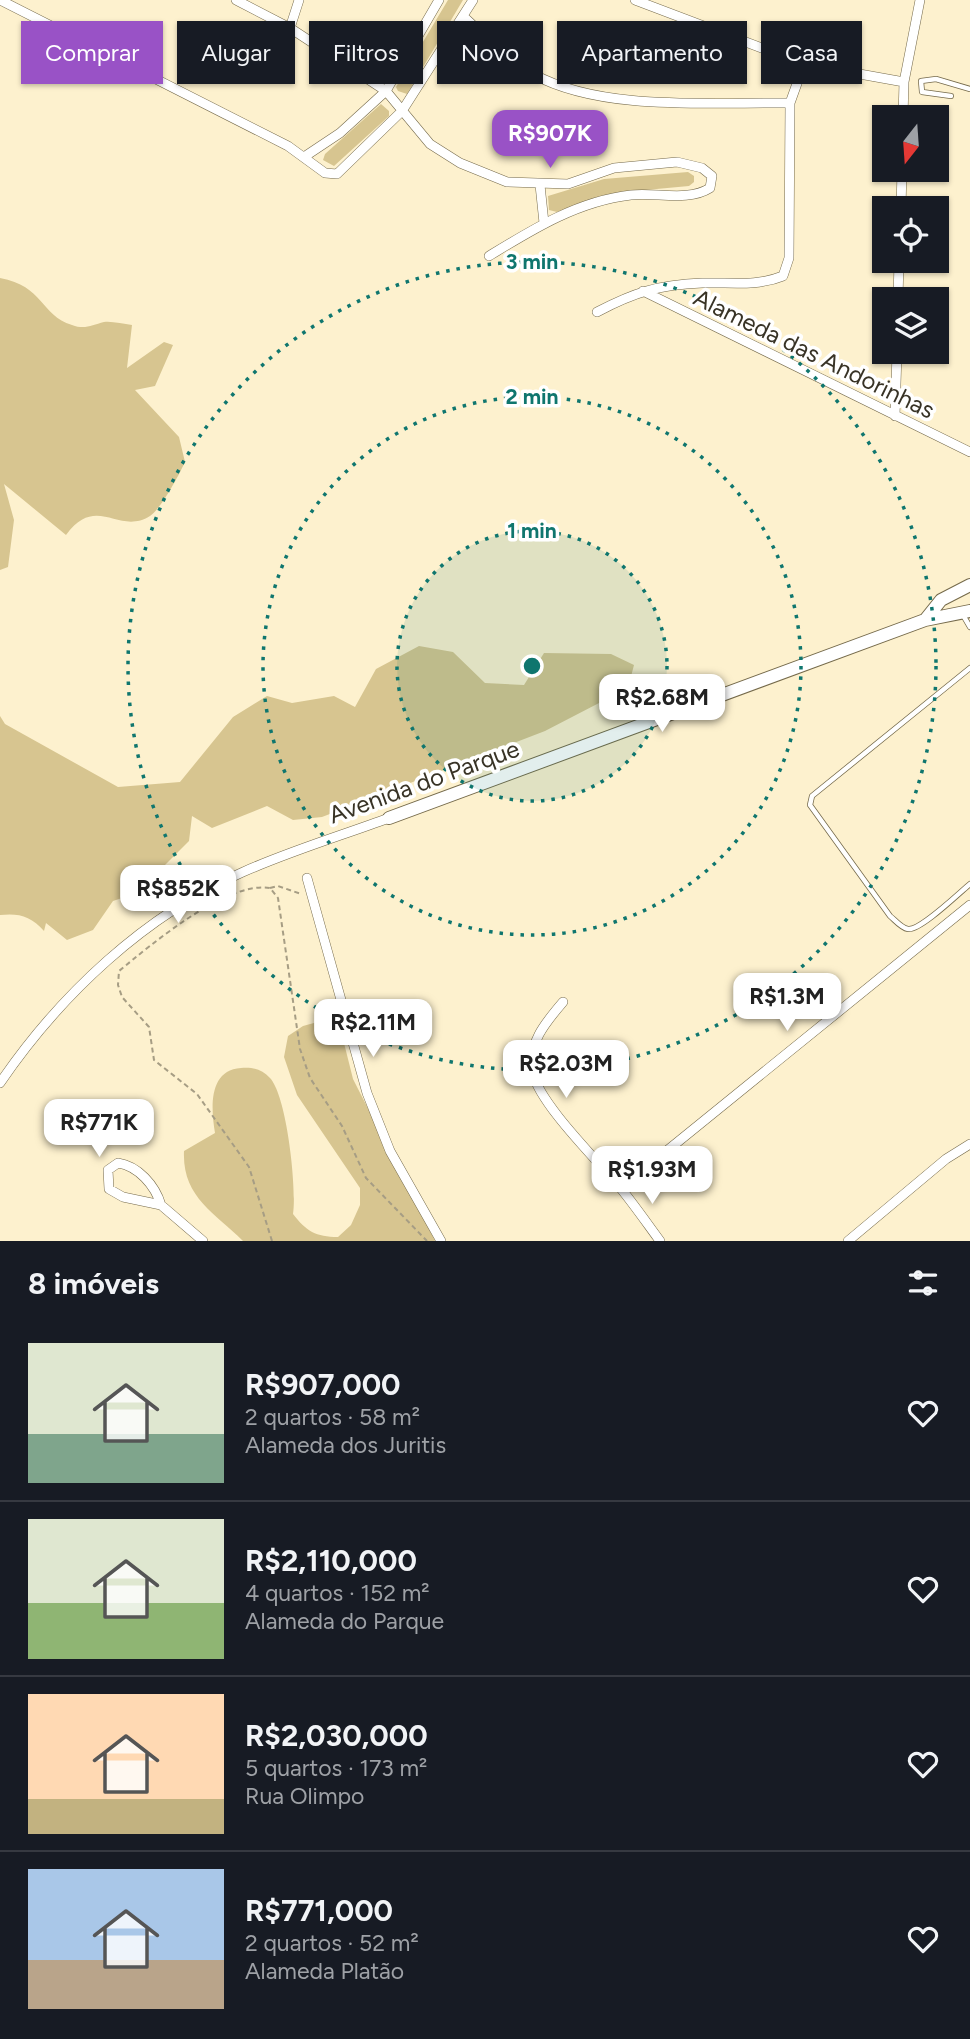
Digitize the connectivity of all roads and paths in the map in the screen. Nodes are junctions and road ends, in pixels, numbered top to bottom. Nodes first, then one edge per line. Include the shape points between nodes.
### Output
1 (0, 0) edge
2 (236, 0) edge
3 (299, 0) edge
4 (439, 0) edge
5 (473, 0) edge
6 (635, 0) edge
7 (920, 0) edge
8 (463, 16) junction
9 (276, 21) edge
10 (292, 21) edge
11 (295, 31) edge
12 (761, 48) edge
13 (862, 74) edge
14 (904, 82) junction
15 (797, 84) edge
16 (970, 89) edge
17 (386, 91) junction
18 (951, 96) dead end
19 (790, 103) junction
20 (903, 105) edge
21 (402, 111) junction
22 (304, 157) junction
23 (540, 185) junction
24 (544, 223) junction
25 (489, 256) dead end
26 (642, 290) junction
27 (597, 312) dead end
28 (897, 364) edge
29 (895, 416) junction
30 (970, 452) edge
31 (970, 585) edge
32 (965, 611) edge
33 (925, 620) junction
34 (970, 627) edge
35 (970, 668) edge
36 (388, 818) joint
37 (307, 878) dead end
38 (970, 884) edge
39 (270, 888) junction
40 (312, 898) junction
41 (970, 905) edge
42 (563, 1002) dead end
43 (0, 1083) edge
44 (969, 1145) edge
45 (621, 1188) junction
46 (161, 1205) junction
47 (203, 1241) edge
48 (272, 1241) edge
49 (427, 1241) edge
50 (440, 1241) edge
51 (660, 1241) edge
52 (848, 1241) edge

1 - 22 street
2 - 9 street
3 - 10 street
4 - 17 street
5 - 8 street
6 - 12 street
7 - 14 street
8 - 19 street via 531,74 569,90 614,99
8 - 21 street
11 - 17 street
13 - 14 street
14 - 20 street
15 - 19 street
16 - 18 lane via 936,79 921,81 922,92
17 - 21 street
17 - 22 street via 340,134
19 - 26 street via 789,258 783,276 764,284 701,283
21 - 22 street via 337,174 325,173
21 - 23 street via 430,145 460,163 507,182
23 - 24 street
23 - 24 street via 568,184 614,168 677,162 702,168 712,176 710,188 700,194 631,195 581,207
24 - 25 street
26 - 27 street
26 - 29 street, Alameda das Andorinhas
28 - 29 street
29 - 30 street, Alameda das Andorinhas
31 - 33 street, Avenida do Parque via 941,600
32 - 33 street, Avenida do Parque
32 - 34 lane
33 - 36 street, Avenida do Parque
35 - 38 lane via 812,796 810,806 904,929 924,922
36 - 43 street, Avenida do Parque via 243,872 184,903 132,940 78,989 24,1048
37 - 40 street
39 - 40 path via 278,886
39 - 48 path via 260,886 231,895 182,923 119,971 118,985 122,998 149,1027 154,1060 197,1094 249,1167
39 - 49 path via 278,898 300,1049 310,1078 342,1126 366,1178
40 - 50 street via 367,1093 390,1152
41 - 45 street
42 - 45 street via 541,1028 533,1048 533,1074 542,1095
44 - 52 street
45 - 51 street
46 - 46 street via 157,1191 131,1165 118,1163 108,1170 109,1189 123,1197
46 - 47 street

